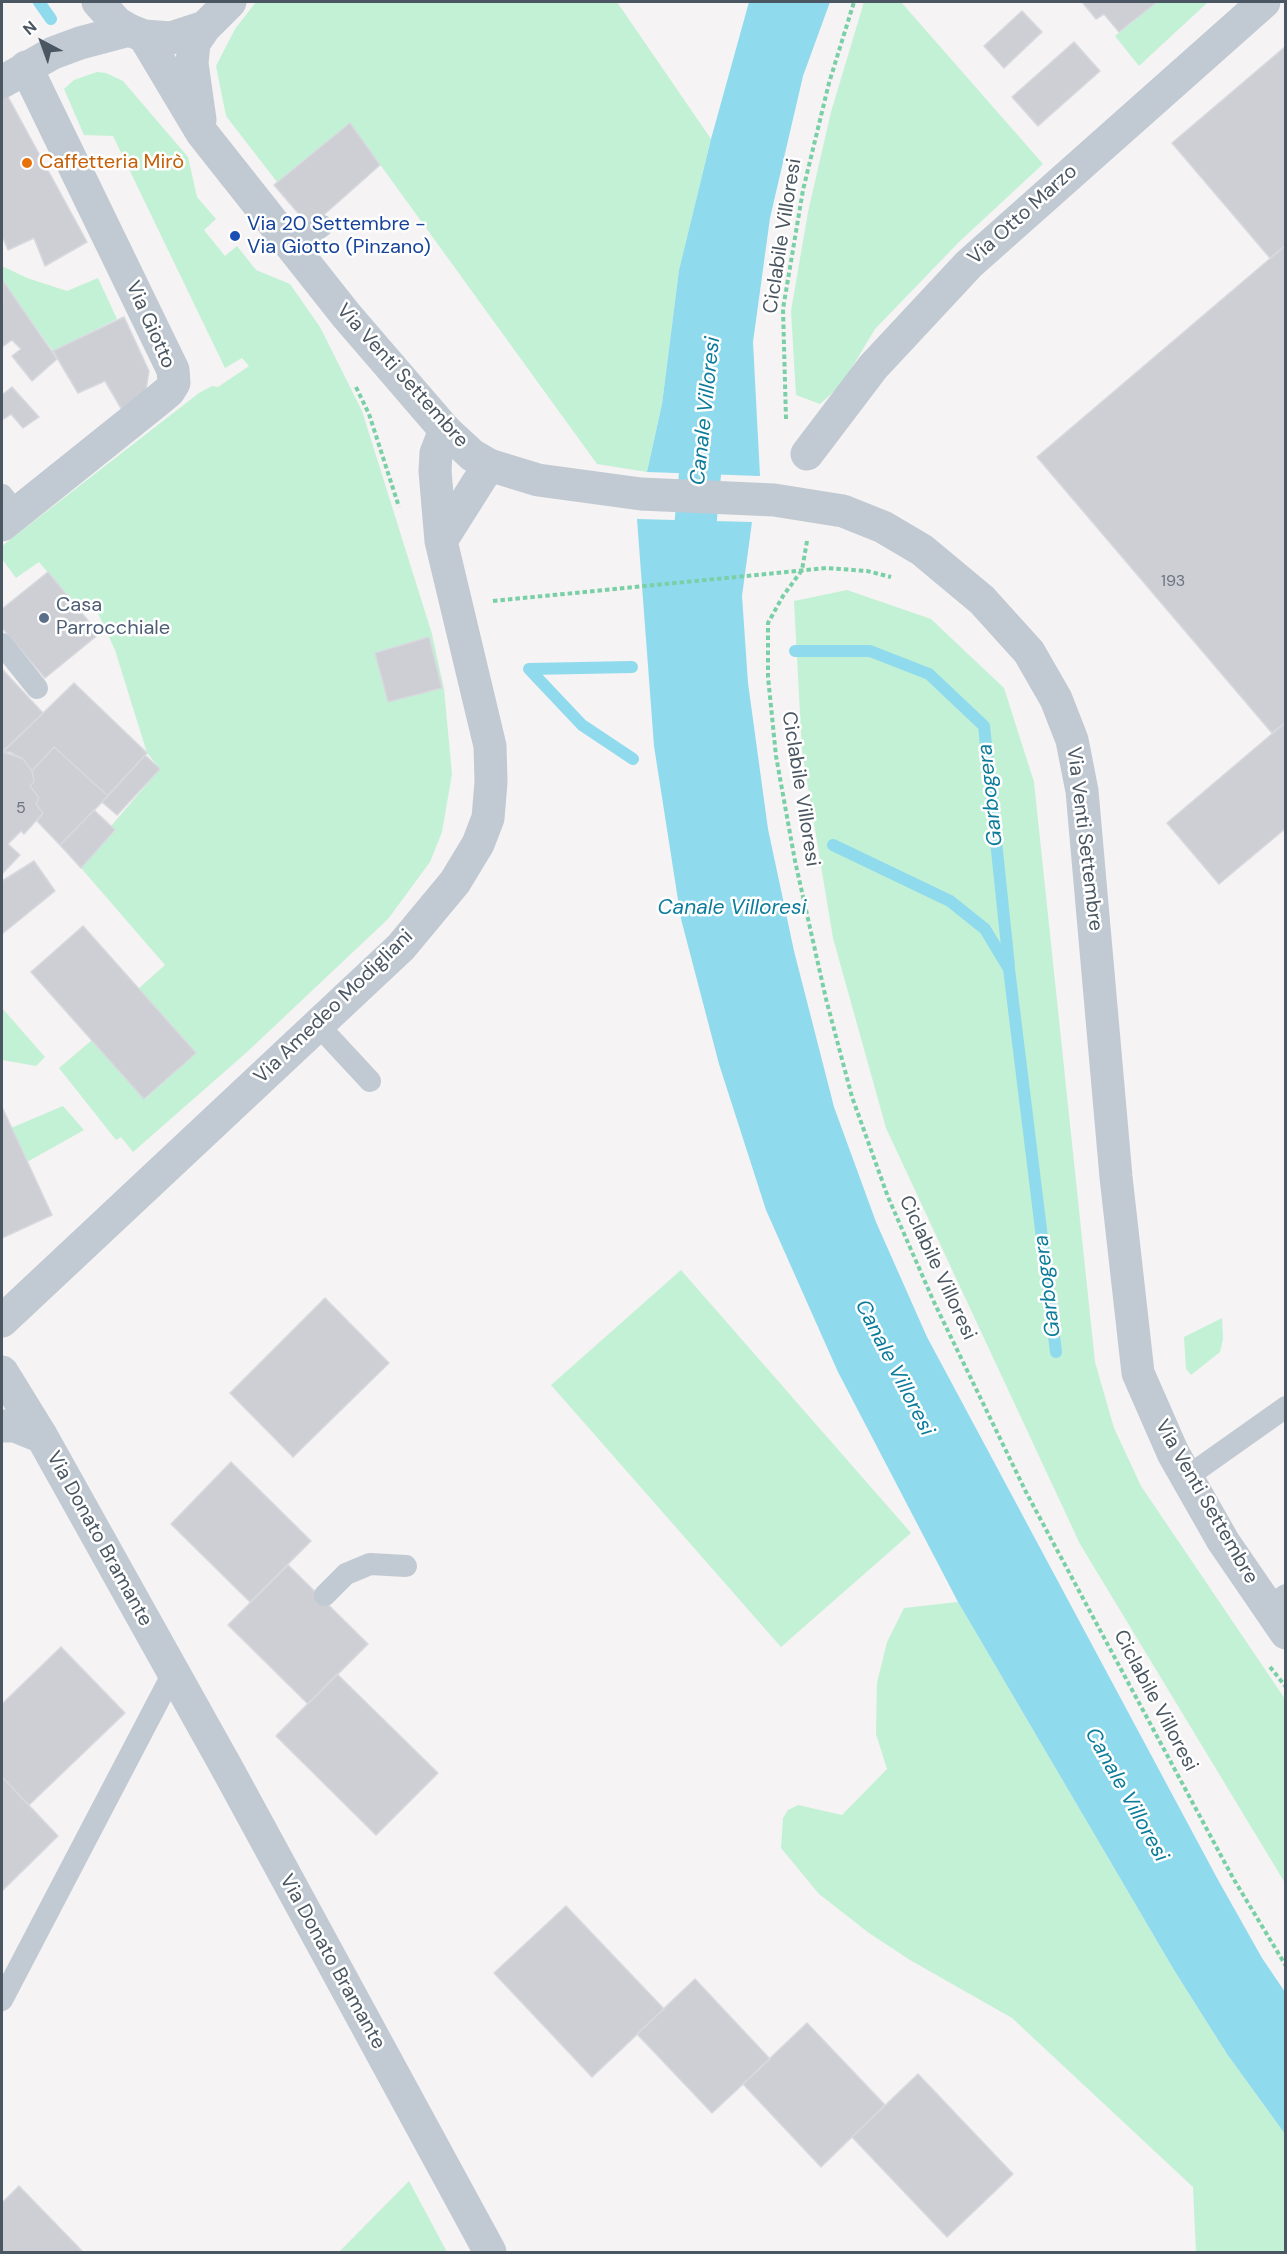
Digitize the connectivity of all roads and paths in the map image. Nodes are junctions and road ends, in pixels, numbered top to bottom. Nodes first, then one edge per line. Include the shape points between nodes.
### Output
1 (89, 2) edge
2 (98, 2) edge
3 (230, 2) edge
4 (854, 2) edge
5 (1264, 2) edge
6 (205, 27) junction
7 (136, 33) junction
8 (27, 68) edge
9 (202, 133) junction
10 (321, 226) dead end
11 (293, 248) junction
12 (353, 382) dead end
13 (445, 430) junction
14 (807, 454) joint
15 (489, 465) junction
16 (6, 511) edge
17 (402, 517) dead end
18 (808, 537) dead end
19 (441, 541) junction
20 (802, 570) junction
21 (893, 578) dead end
22 (483, 602) dead end
23 (2, 644) edge
24 (37, 688) dead end
25 (318, 1025) junction
26 (370, 1081) dead end
27 (2, 1321) edge
28 (2, 1372) edge
29 (1286, 1407) edge
30 (2, 1426) edge
31 (42, 1437) junction
32 (1187, 1477) junction
33 (406, 1566) dead end
34 (325, 1595) dead end
35 (1276, 1601) edge
36 (1286, 1633) edge
37 (173, 1673) junction
38 (1286, 1966) edge
39 (2, 2000) edge
40 (490, 2253) edge

1 - 8 street via 84,21
2 - 7 street, Via Venti Settembre via 117,23
3 - 6 street
4 - 14 path, Ciclabile Villoresi via 802,190 783,309 787,426
5 - 14 street, Via Otto Marzo via 969,264 873,367
6 - 7 street via 171,38
6 - 9 street via 195,43 192,63
7 - 8 street via 80,43
7 - 9 street, Via Venti Settembre
8 - 16 street, Via Giotto via 173,370 174,383 157,401
9 - 11 street, Via Venti Settembre
10 - 11 lane
11 - 13 street, Via Venti Settembre
12 - 17 path via 369,414
13 - 15 street, Via Venti Settembre
13 - 19 street, Via Amedeo Modigliani via 436,453 435,471
15 - 19 street
15 - 32 street, Via Venti Settembre via 537,480 641,494 814,504 843,511 883,527 922,550 954,575 1029,652 1056,699 1072,740 1082,791 1116,1177 1138,1373
18 - 20 path, Ciclabile Villoresi
19 - 25 street, Via Amedeo Modigliani via 490,746 488,818 478,844 455,882 401,947
20 - 21 path via 867,571
20 - 22 path
20 - 38 path, Ciclabile Villoresi via 768,623 768,676 795,861 852,1097 888,1197 933,1300 1027,1494 1233,1878
23 - 24 lane
25 - 26 lane
25 - 27 street, Via Amedeo Modigliani
28 - 31 street, Via Donato Bramante
29 - 32 lane
30 - 31 street, Via Donato Bramante via 15,1426
31 - 37 street, Via Donato Bramante
32 - 35 street, Via Venti Settembre via 1223,1541
33 - 34 lane via 370,1564 346,1574
35 - 36 street, Via Venti Settembre
37 - 39 lane
37 - 40 street, Via Donato Bramante

